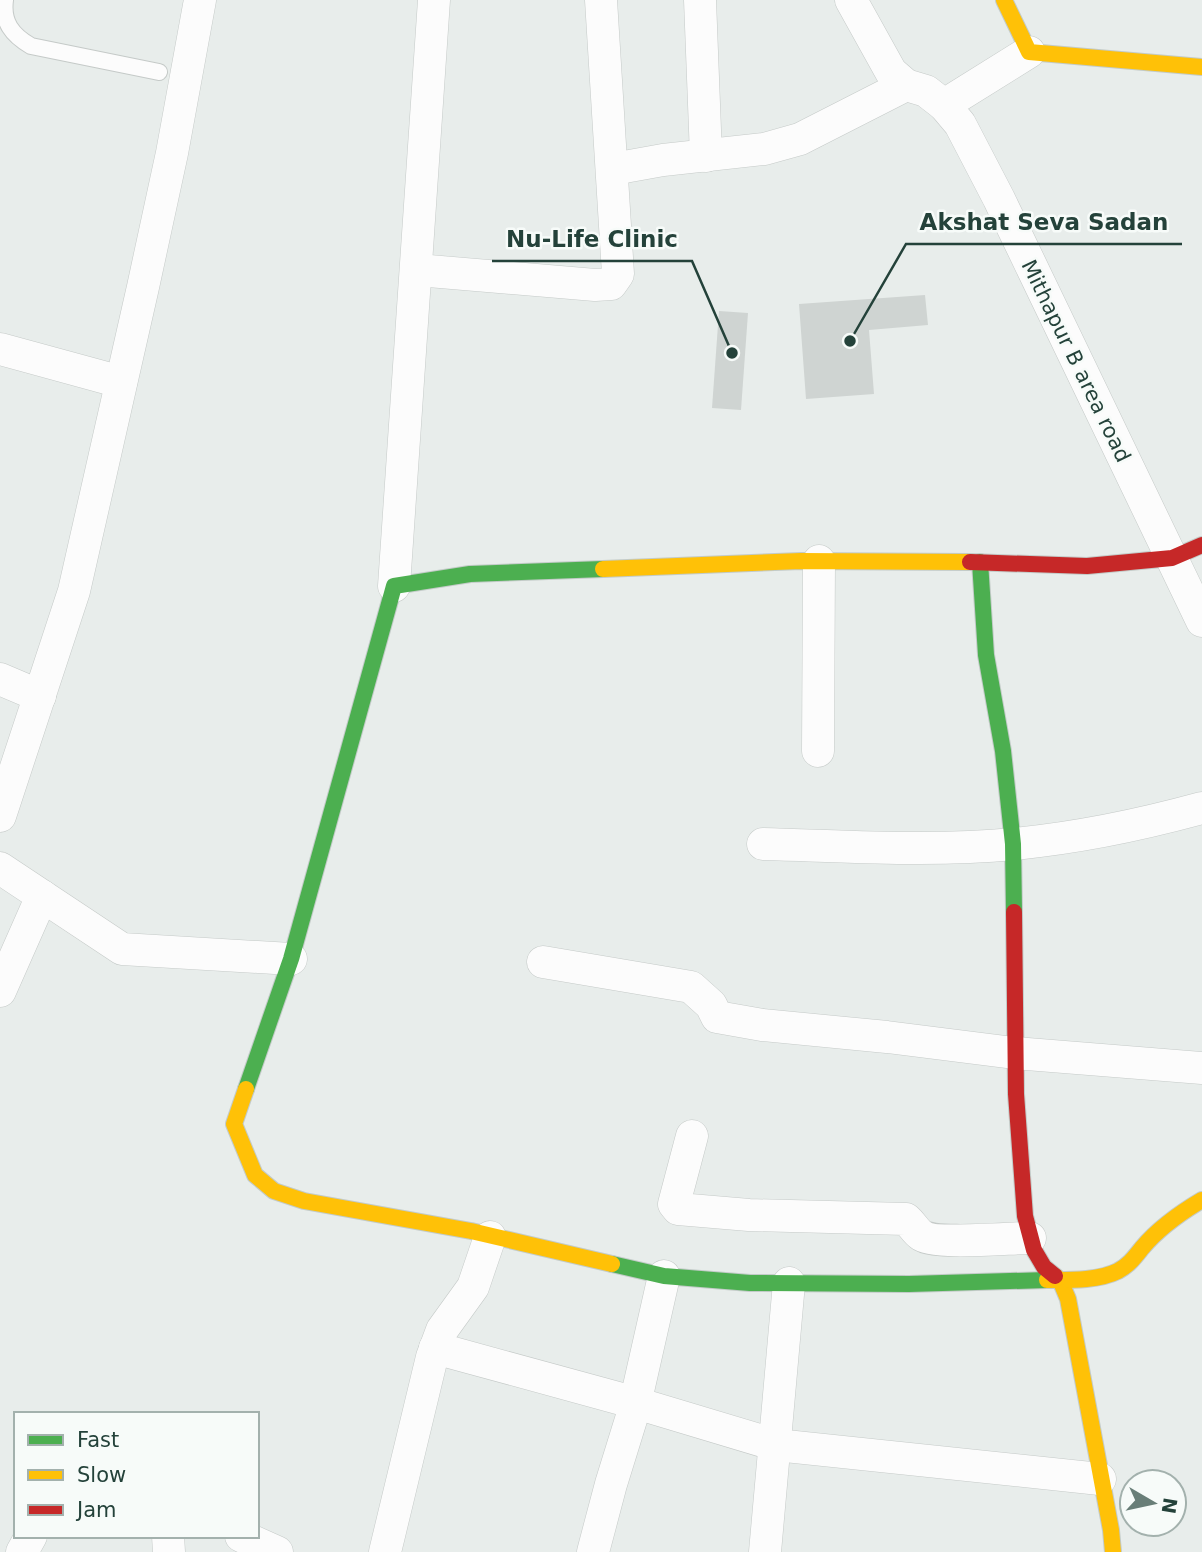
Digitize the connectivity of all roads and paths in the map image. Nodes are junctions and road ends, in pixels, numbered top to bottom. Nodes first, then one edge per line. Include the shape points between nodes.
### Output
1 (5, 0) edge
2 (200, 0) edge
3 (434, 0) edge
4 (601, 0) edge
5 (700, 0) edge
6 (851, 0) edge
7 (1004, 0) edge
8 (1029, 52) junction
9 (1202, 67) edge
10 (159, 72) dead end
11 (906, 85) junction
12 (943, 105) junction
13 (706, 156) junction
14 (613, 169) junction
15 (417, 270) junction
16 (0, 349) edge
17 (121, 382) junction
18 (1202, 545) edge
19 (1172, 558) junction
20 (819, 561) junction
21 (980, 562) junction
22 (394, 586) junction
23 (1202, 621) edge
24 (0, 679) edge
25 (40, 696) junction
26 (818, 751) dead end
27 (1202, 808) edge
28 (0, 816) edge
29 (763, 844) dead end
30 (1013, 844) junction
31 (0, 868) edge
32 (42, 897) junction
33 (291, 959) junction
34 (543, 962) dead end
35 (0, 991) edge
36 (1014, 1053) junction
37 (1202, 1068) edge
38 (692, 1136) dead end
39 (1202, 1200) edge
40 (490, 1237) junction
41 (1030, 1238) junction
42 (664, 1276) junction
43 (1060, 1280) junction
44 (789, 1283) junction
45 (435, 1348) junction
46 (636, 1403) junction
47 (776, 1445) junction
48 (1100, 1479) junction
49 (246, 1538) edge
50 (277, 1552) edge
51 (384, 1552) edge
52 (593, 1552) edge
53 (765, 1552) edge
54 (1113, 1552) edge

1 - 10 lane via 8,26 16,38 31,46
2 - 17 street via 172,153
3 - 15 street
4 - 14 street
5 - 13 street
6 - 11 street via 891,72
7 - 8 street
8 - 9 street
8 - 12 street
11 - 12 street via 926,91
11 - 13 street via 800,139
12 - 19 street, Mithapur B area road via 960,124 988,178
13 - 14 street
14 - 15 street via 618,274 611,284
15 - 22 street
16 - 17 street
17 - 25 street via 74,591
18 - 19 street
19 - 21 street via 1087,566
19 - 23 street, Mithapur B area road
20 - 21 street
20 - 22 street via 481,573
20 - 26 street
21 - 30 street via 986,655
22 - 33 street
24 - 25 street
25 - 28 street
27 - 30 street via 1151,823
29 - 30 street
30 - 36 street
31 - 32 street
32 - 33 street via 122,949
32 - 35 street
33 - 40 street via 234,1124 255,1175 274,1191 304,1201
34 - 36 street via 691,987 717,1017
36 - 37 street
36 - 41 street
38 - 41 street via 674,1204 678,1209 906,1219 921,1235 936,1240
39 - 43 street via 1183,1211 1116,1272
40 - 42 street
40 - 45 street via 474,1287 442,1330
41 - 43 street via 1044,1268
42 - 44 street
42 - 46 street
43 - 44 street
43 - 48 street via 1068,1299
44 - 47 street
45 - 46 street
45 - 51 street
46 - 47 street
46 - 52 street
47 - 48 street
47 - 53 street
48 - 54 street
49 - 50 street

